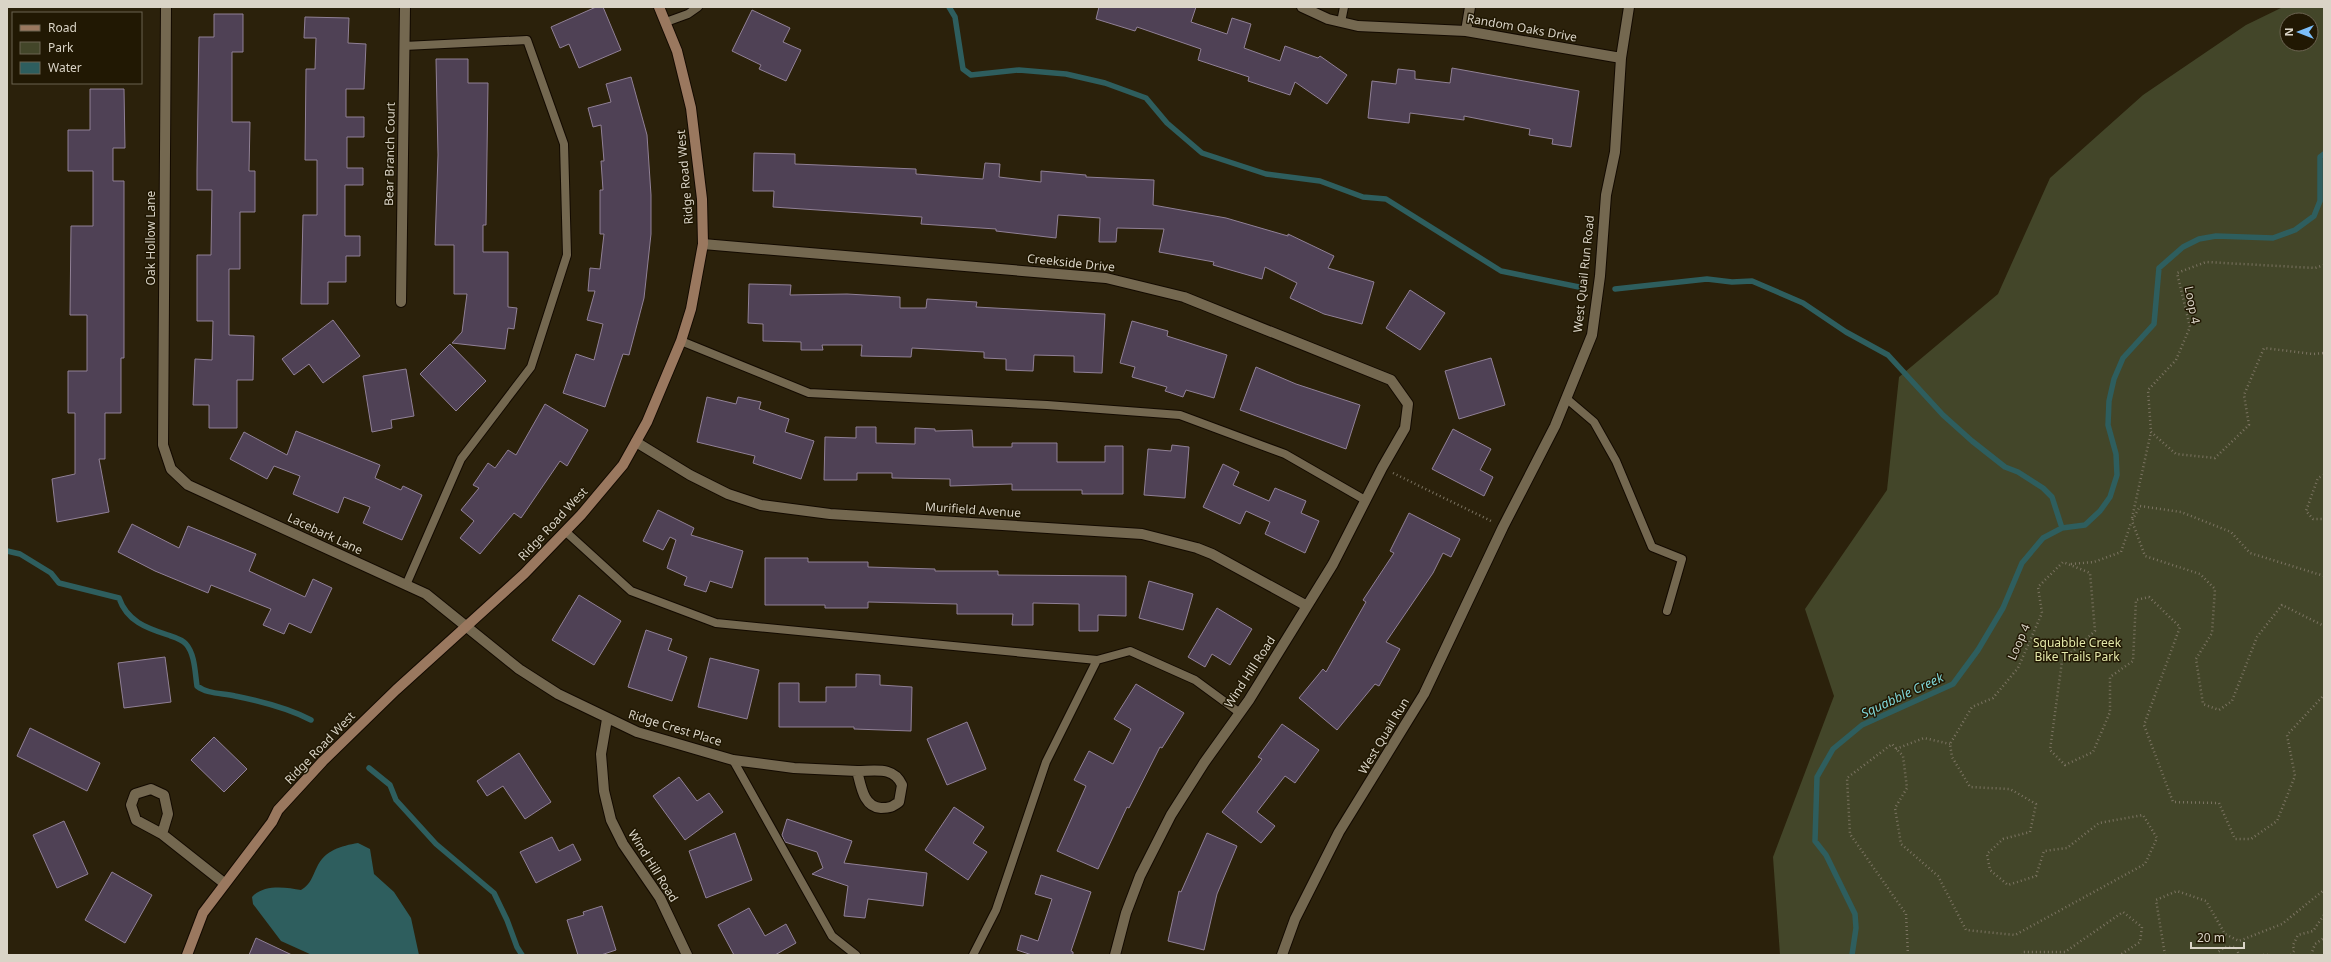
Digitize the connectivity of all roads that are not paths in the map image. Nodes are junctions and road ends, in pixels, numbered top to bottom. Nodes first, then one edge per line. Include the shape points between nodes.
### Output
1 (166, 7) edge
2 (405, 7) edge
3 (659, 7) edge
4 (698, 7) edge
5 (1302, 7) edge
6 (1344, 7) edge
7 (1470, 7) edge
8 (1630, 7) edge
9 (666, 22) junction
10 (1341, 22) junction
11 (1466, 31) junction
12 (404, 46) junction
13 (1621, 58) junction
14 (703, 244) junction
15 (401, 302) dead end
16 (681, 341) junction
17 (1567, 399) junction
18 (1408, 404) joint
19 (636, 442) junction
20 (171, 469) joint
21 (1366, 500) junction
22 (1503, 528) joint
23 (565, 531) junction
24 (406, 585) junction
25 (1307, 606) junction
26 (1667, 611) dead end
27 (465, 627) junction
28 (1097, 660) junction
29 (1240, 713) junction
30 (607, 719) junction
31 (733, 760) junction
32 (857, 771) junction
33 (162, 834) junction
34 (224, 883) junction
35 (187, 955) edge
36 (687, 955) edge
37 (856, 955) edge
38 (973, 955) edge
39 (1115, 955) edge
40 (1282, 955) edge

1 - 20 street, Oak Hollow Lane via 163,445
2 - 12 street, Bear Branch Court
3 - 9 street, Ridge Road West
4 - 9 lane via 688,14
5 - 10 street, Random Oaks Drive via 1328,20
6 - 10 lane
7 - 11 street
8 - 13 street, West Quail Run Road
9 - 14 street, Ridge Road West via 677,50 691,108 702,199
10 - 11 street, Random Oaks Drive via 1358,26
11 - 13 street, Random Oaks Drive
12 - 15 street, Bear Branch Court
12 - 24 lane via 527,40 564,144 567,255 531,367 461,459
13 - 17 street, West Quail Run Road via 1615,152 1606,195 1600,276 1592,335
14 - 16 street, Ridge Road West via 691,309
14 - 18 street, Creekside Drive via 1106,278 1184,297 1391,380
16 - 19 street, Ridge Road West
16 - 21 lane via 809,393 1047,405 1180,415 1284,454
17 - 22 street, West Quail Run Road
17 - 26 lane via 1594,422 1616,461 1652,547 1682,558
18 - 21 street, Wind Hill Road via 1406,428
19 - 23 street, Ridge Road West via 623,465
19 - 25 street, Murifield Avenue via 690,476 728,494 761,505 830,514 1142,534 1212,554
20 - 24 street, Lacebark Lane via 188,485
21 - 25 street, Wind Hill Road via 1333,564
22 - 40 street, West Quail Run via 1424,694 1339,832 1295,919
23 - 27 street, Ridge Road West via 524,574
23 - 28 lane via 630,591 716,623
24 - 27 street, Lacebark Lane via 426,594
25 - 29 street, Wind Hill Road
27 - 30 street, Ridge Crest Place via 519,669 558,694
27 - 34 street, Ridge Road West via 323,760 278,810 272,822
28 - 29 lane via 1130,651 1194,680
28 - 38 lane via 1046,762 996,910
29 - 39 street, Wind Hill Road via 1171,815 1140,876 1126,912
30 - 31 street, Ridge Crest Place via 637,732
30 - 36 street, Wind Hill Road via 601,754 604,791 611,820 623,844 660,898
31 - 32 street, Ridge Crest Place via 794,768
31 - 37 lane via 832,936
32 - 32 street, Ridge Crest Place via 864,796 870,804 875,807 891,808 899,802 902,785 895,774 889,771
33 - 33 street via 136,820 131,805 135,794 151,789 164,795 168,814
33 - 34 street
34 - 35 street, Ridge Road West via 203,913

